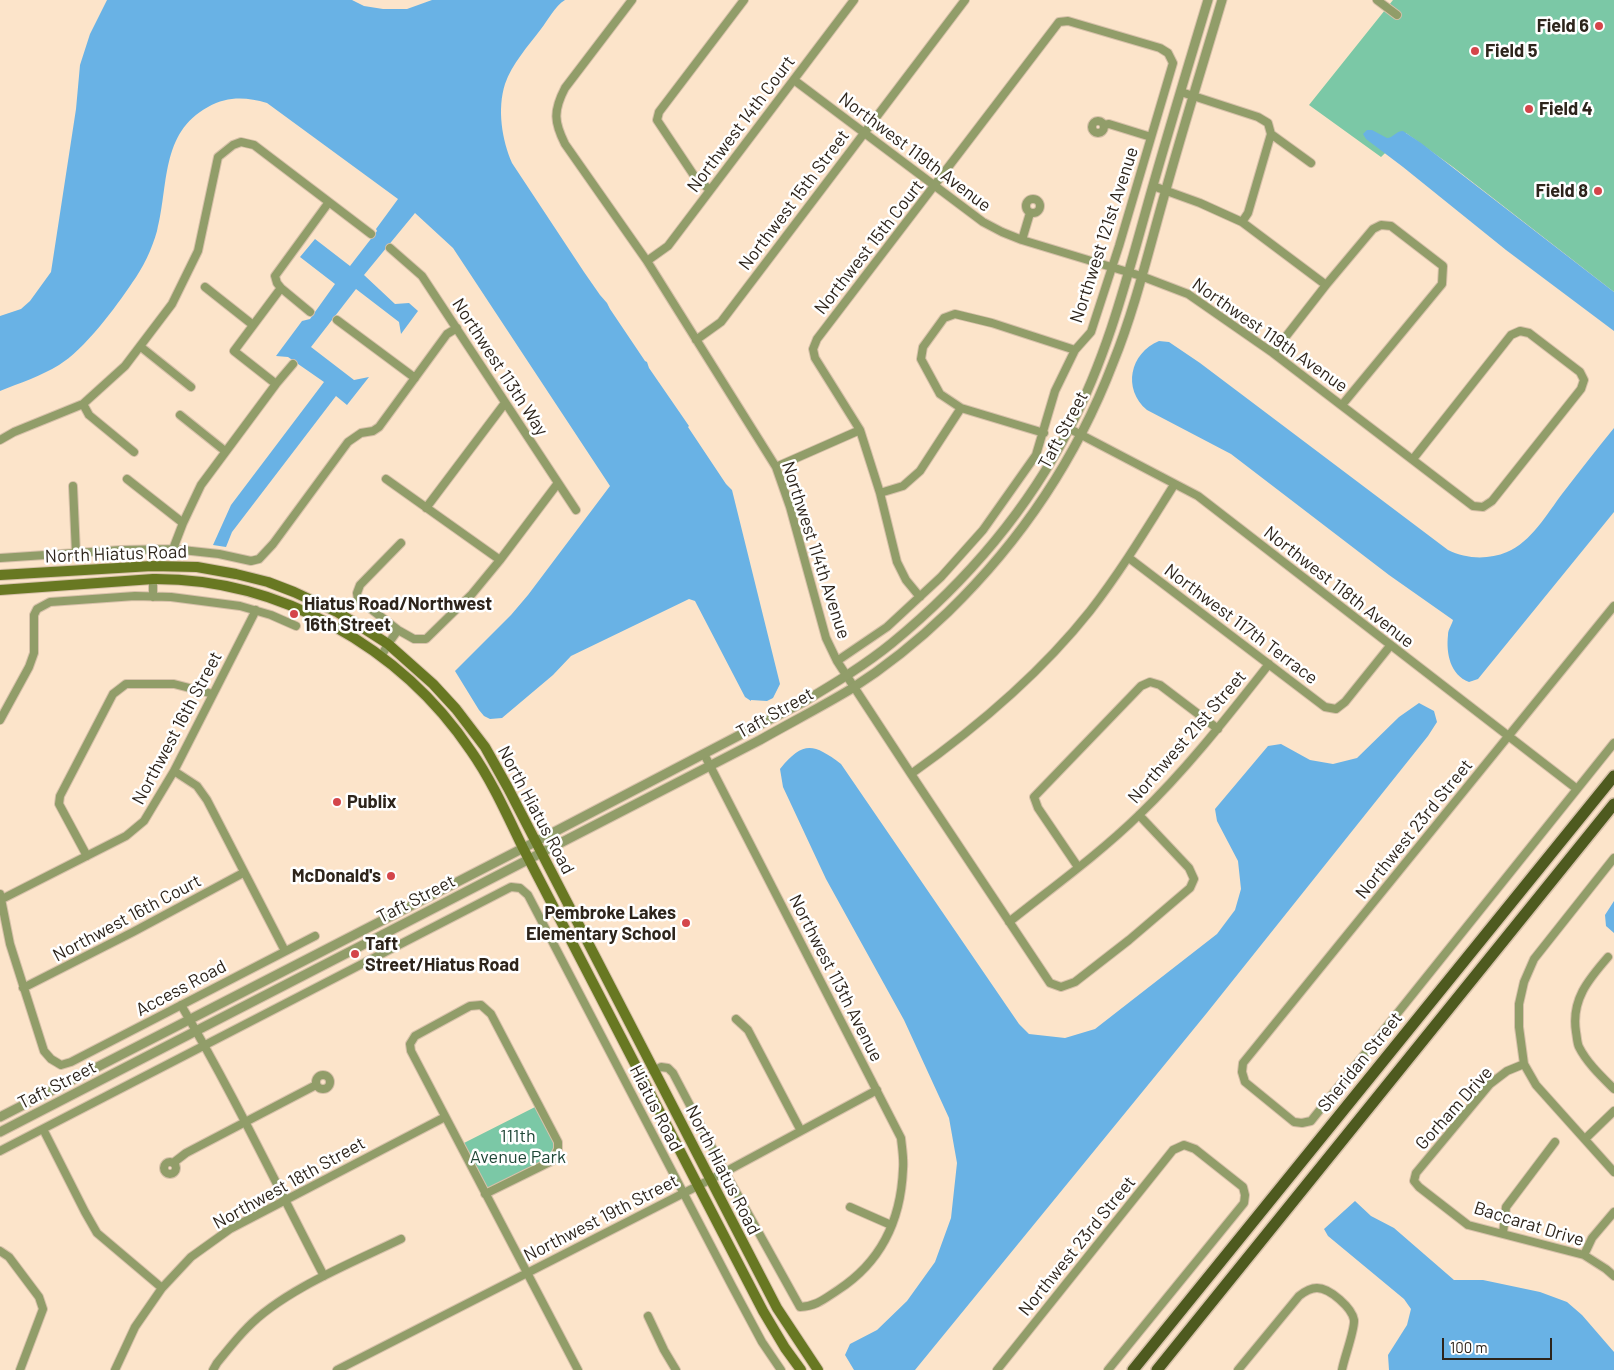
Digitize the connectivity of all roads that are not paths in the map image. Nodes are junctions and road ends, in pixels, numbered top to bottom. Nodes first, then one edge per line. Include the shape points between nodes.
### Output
1 (632, 0) edge
2 (744, 0) edge
3 (854, 0) edge
4 (965, 0) edge
5 (1208, 0) edge
6 (1222, 0) edge
7 (1377, 0) edge
8 (1397, 16) dead end
9 (1059, 22) joint
10 (794, 80) junction
11 (1181, 92) junction
12 (1194, 96) junction
13 (1104, 125) dead end
14 (864, 133) junction
15 (1271, 134) junction
16 (1151, 137) junction
17 (1311, 163) dead end
18 (935, 186) junction
19 (1153, 186) junction
20 (710, 190) junction
21 (1165, 191) junction
22 (329, 202) junction
23 (1030, 213) dead end
24 (1242, 222) junction
25 (372, 234) dead end
26 (1022, 240) junction
27 (390, 248) dead end
28 (647, 261) junction
29 (1112, 267) junction
30 (1129, 272) junction
31 (1142, 276) junction
32 (1326, 285) junction
33 (205, 287) dead end
34 (281, 288) junction
35 (310, 312) dead end
36 (337, 320) dead end
37 (253, 325) junction
38 (456, 328) junction
39 (696, 340) junction
40 (141, 347) junction
41 (1075, 350) junction
42 (1273, 353) junction
43 (293, 364) dead end
44 (414, 378) junction
45 (276, 384) junction
46 (191, 387) dead end
47 (506, 403) junction
48 (83, 404) junction
49 (1342, 405) junction
50 (961, 408) junction
51 (180, 415) dead end
52 (1070, 428) junction
53 (860, 430) junction
54 (1044, 433) junction
55 (1082, 435) junction
56 (0, 440) edge
57 (225, 451) junction
58 (134, 452) dead end
59 (1413, 459) junction
60 (776, 466) junction
61 (127, 479) dead end
62 (386, 479) dead end
63 (558, 483) junction
64 (1174, 485) junction
65 (73, 486) dead end
66 (880, 493) junction
67 (426, 508) junction
68 (576, 510) dead end
69 (183, 523) junction
70 (402, 543) dead end
71 (153, 549) junction
72 (174, 549) junction
73 (76, 553) junction
74 (0, 558) edge
75 (1129, 558) junction
76 (500, 560) junction
77 (974, 565) junction
78 (152, 566) junction
79 (984, 574) junction
80 (0, 575) edge
81 (154, 578) junction
82 (0, 590) edge
83 (153, 597) junction
84 (920, 597) junction
85 (1614, 606) edge
86 (256, 610) junction
87 (296, 626) dead end
88 (398, 630) junction
89 (388, 644) junction
90 (1390, 646) junction
91 (381, 657) junction
92 (837, 661) junction
93 (1269, 664) junction
94 (846, 676) junction
95 (854, 687) junction
96 (213, 694) junction
97 (0, 720) edge
98 (1218, 729) junction
99 (1509, 736) junction
100 (1614, 743) edge
101 (704, 754) junction
102 (710, 766) junction
103 (174, 771) junction
104 (910, 774) junction
105 (1614, 776) edge
106 (652, 780) junction
107 (1577, 788) junction
108 (658, 792) junction
109 (1594, 801) junction
110 (1611, 808) edge
111 (1139, 815) junction
112 (535, 842) junction
113 (523, 848) junction
114 (540, 853) junction
115 (87, 856) junction
116 (529, 858) junction
117 (1614, 858) edge
118 (1078, 867) junction
119 (244, 873) junction
120 (520, 888) joint
121 (1, 897) edge
122 (422, 899) junction
123 (428, 911) junction
124 (1009, 922) junction
125 (581, 931) junction
126 (315, 936) dead end
127 (352, 936) junction
128 (569, 937) junction
129 (357, 948) junction
130 (285, 951) junction
131 (1608, 957) dead end
132 (23, 988) junction
133 (181, 1005) junction
134 (190, 1019) junction
135 (736, 1019) dead end
136 (197, 1032) junction
137 (205, 1045) junction
138 (1524, 1064) junction
139 (653, 1071) junction
140 (316, 1085) dead end
141 (1614, 1089) edge
142 (877, 1090) junction
143 (1614, 1111) edge
144 (0, 1117) edge
145 (445, 1117) junction
146 (1311, 1121) joint
147 (246, 1122) junction
148 (43, 1129) junction
149 (801, 1131) junction
150 (0, 1132) edge
151 (1585, 1139) junction
152 (1555, 1142) dead end
153 (0, 1151) edge
154 (173, 1163) dead end
155 (725, 1172) junction
156 (1614, 1172) edge
157 (710, 1179) junction
158 (1414, 1181) joint
159 (698, 1186) junction
160 (684, 1193) junction
161 (486, 1194) junction
162 (285, 1200) junction
163 (850, 1207) dead end
164 (1614, 1212) edge
165 (891, 1225) junction
166 (1503, 1233) junction
167 (401, 1239) dead end
168 (0, 1251) edge
169 (1584, 1255) junction
170 (527, 1273) junction
171 (324, 1276) junction
172 (1614, 1276) edge
173 (162, 1288) junction
174 (648, 1316) dead end
175 (814, 1366) edge
176 (800, 1369) edge
177 (20, 1370) edge
178 (114, 1370) edge
179 (213, 1370) edge
180 (337, 1370) edge
181 (578, 1370) edge
182 (676, 1370) edge
183 (781, 1370) edge
184 (997, 1370) edge
185 (1108, 1370) edge
186 (1133, 1370) edge
187 (1157, 1370) edge
188 (1238, 1370) edge
189 (1342, 1370) edge

1 - 28 street, Northwest 114th Avenue via 565,88 556,112 557,128 565,144
2 - 20 street via 659,112 657,120 695,177
3 - 10 street, Northwest 14th Court
4 - 14 street, Northwest 15th Street
5 - 11 street, Taft Street
6 - 12 street, Taft Street
7 - 8 street
9 - 16 street, Northwest 121st Avenue via 1068,21 1168,53 1173,63
9 - 18 street, Northwest 15th Court
10 - 14 street, Northwest 119th Avenue
10 - 20 street, Northwest 14th Court
11 - 12 street
11 - 19 street, Taft Street
12 - 15 street via 1258,117 1268,124
12 - 21 street, Taft Street
13 - 16 street
14 - 18 street, Northwest 119th Avenue
14 - 39 street, Northwest 15th Street via 721,322
15 - 17 street
15 - 24 street via 1248,213
16 - 29 street, Northwest 121st Avenue
18 - 26 street, Northwest 119th Avenue via 983,222
18 - 53 street, Northwest 15th Court via 817,339 813,349 815,358
19 - 21 street
19 - 30 street, Taft Street
20 - 28 street, Northwest 14th Court via 668,246
21 - 24 street
21 - 31 street, Taft Street
22 - 25 street
22 - 34 street via 275,276
22 - 40 street via 254,145 241,142 233,145 218,157 198,251 172,304
23 - 26 street
24 - 32 street
26 - 29 street, Northwest 119th Avenue
27 - 38 street, Northwest 113th Way via 422,276
28 - 39 street, Northwest 114th Avenue
29 - 30 street, Northwest 119th Avenue
29 - 41 street, Northwest 121st Avenue via 1091,332
30 - 31 street, Northwest 119th Avenue
30 - 52 street, Taft Street via 1102,355
31 - 42 street, Northwest 119th Avenue via 1188,294
31 - 55 street, Taft Street via 1115,360
32 - 42 street
32 - 49 street via 1373,229 1381,225 1391,226 1443,266 1442,284
33 - 37 street
34 - 35 street
34 - 37 street
36 - 44 street
37 - 45 street via 234,351
38 - 44 street via 447,334
38 - 47 street, Northwest 113th Way
39 - 60 street, Northwest 114th Avenue
40 - 46 street
40 - 48 street
41 - 50 street via 992,323 955,314 944,318 923,347 922,359 940,394
41 - 54 street, Northwest 121st Avenue via 1055,390
42 - 49 street, Northwest 119th Avenue
43 - 45 street
44 - 72 street via 379,426 348,442 262,556 254,560
45 - 57 street
47 - 63 street, Northwest 113th Way
47 - 67 street
48 - 56 street
48 - 58 street via 89,415
49 - 59 street, Northwest 119th Avenue
50 - 54 street
50 - 66 street via 920,471 903,486
51 - 57 street
52 - 55 street, Northwest 118th Avenue
52 - 77 street, Taft Street via 1020,507
53 - 60 street
53 - 66 street
54 - 84 street, Northwest 121st Avenue via 1036,454 983,530
55 - 64 street, Northwest 118th Avenue
55 - 79 street, Taft Street via 1032,515
57 - 69 street via 201,485
59 - 59 street, Northwest 119th Avenue via 1511,335 1529,332 1580,372 1584,380 1581,389 1492,501 1483,507 1473,506
60 - 92 street, Northwest 114th Avenue via 826,638
61 - 69 street
62 - 67 street
63 - 68 street, Northwest 113th Way
63 - 76 street
64 - 75 street
64 - 90 street, Northwest 118th Avenue via 1198,496
65 - 73 street
66 - 84 street via 897,562
67 - 76 street
69 - 72 street
70 - 88 street via 360,585 357,593 364,605
71 - 72 street
71 - 73 street
71 - 78 street
73 - 74 street
75 - 93 street, Northwest 117th Terrace
75 - 104 street via 1089,612 1023,683 952,745
76 - 88 street via 472,594 426,639 414,639
77 - 79 street
77 - 94 street, Taft Street via 891,644
78 - 80 main road, North Hiatus Road
78 - 81 main road
78 - 89 main road, North Hiatus Road via 197,567 268,582 337,612
79 - 95 street, Taft Street via 947,613
81 - 82 main road, North Hiatus Road
81 - 83 street
81 - 91 main road, North Hiatus Road via 176,578 227,587 297,607 330,623
83 - 86 street
83 - 97 street via 50,602 38,608 34,615 34,653
84 - 92 street, Northwest 121st Avenue via 887,627
85 - 99 street, Northwest 23rd Street
86 - 87 street
86 - 96 street, Northwest 16th Street
88 - 89 street
89 - 91 street
89 - 112 main road, North Hiatus Road via 433,684 485,747
90 - 93 street, Northwest 117th Terrace via 1336,709 1325,707
90 - 99 street, Northwest 118th Avenue
91 - 113 main road, North Hiatus Road via 419,689 471,750
92 - 94 street, Northwest 114th Avenue
93 - 98 street, Northwest 21st Street
94 - 95 street, Northwest 114th Avenue
94 - 101 street, Taft Street
95 - 102 street, Taft Street
95 - 104 street, Northwest 114th Avenue
96 - 103 street, Northwest 16th Street
96 - 115 street via 174,684 126,684 113,694 60,796 59,804
98 - 111 street, Northwest 21st Street
98 - 118 street via 1160,685 1150,682 1141,686 1034,797
99 - 107 street, Northwest 118th Avenue
99 - 146 street, Northwest 23rd Street via 1243,1063 1245,1082 1294,1122
100 - 107 street, Sheridan Street
101 - 102 street, Northwest 113th Avenue
101 - 106 street, Taft Street
102 - 108 street, Taft Street
102 - 142 street, Northwest 113th Avenue
103 - 115 street, Northwest 16th Street via 144,820 126,836
103 - 119 street via 197,786 207,800
104 - 124 street, Northwest 114th Avenue
105 - 109 main road, Sheridan Street
106 - 108 street
106 - 112 street, Taft Street
107 - 146 street, Sheridan Street
108 - 114 street, Taft Street
109 - 110 main road
109 - 186 main road, Sheridan Street
110 - 187 main road, Sheridan Street
111 - 118 street, Northwest 21st Street
111 - 124 street, Northwest 114th Avenue via 1189,868 1194,879 1190,888 1129,940 1075,982 1061,987 1050,983
112 - 113 street, Taft Street
112 - 114 main road, North Hiatus Road
113 - 116 main road, North Hiatus Road
113 - 122 street, Taft Street
114 - 116 street, Taft Street
114 - 125 main road, North Hiatus Road
115 - 121 street, Northwest 16th Street
116 - 123 street, Taft Street
116 - 128 main road, North Hiatus Road
117 - 138 street via 1534,959 1527,974 1519,1012
118 - 124 street, Northwest 21st Street
119 - 130 street
119 - 132 street, Northwest 16th Court
120 - 137 street, Taft Street via 510,887
120 - 160 street, Hiatus Road via 528,894
121 - 132 street
122 - 123 street
122 - 127 street, Taft Street
123 - 129 street, Taft Street
125 - 128 main road
125 - 139 main road, North Hiatus Road
126 - 130 street, Access Road
127 - 129 street
127 - 134 street, Taft Street
128 - 159 main road, North Hiatus Road
129 - 136 street, Taft Street
130 - 133 street, Access Road
131 - 141 street via 1587,981 1576,1005 1575,1023 1579,1047
132 - 133 street, Access Road via 44,1051 61,1065
133 - 134 street
134 - 136 street
134 - 144 street, Taft Street
135 - 149 street via 748,1030
136 - 137 street
136 - 150 street, Taft Street
137 - 147 street
137 - 148 street, Taft Street
138 - 151 street via 1536,1085
138 - 158 street, Gorham Drive via 1507,1071 1490,1084 1416,1173
139 - 155 street via 661,1067 673,1073
139 - 157 main road, North Hiatus Road
140 - 147 street
142 - 149 street, Northwest 19th Street
142 - 165 street, Northwest 113th Avenue via 901,1138 903,1168 899,1203
143 - 151 street
145 - 161 street
145 - 161 street via 410,1044 415,1036 470,1006 481,1005 491,1014 558,1142 552,1161
145 - 162 street, Northwest 18th Street
147 - 154 street
147 - 162 street
148 - 153 street, Taft Street
148 - 173 street via 97,1233
149 - 155 street, Northwest 19th Street
151 - 156 street
152 - 166 street via 1506,1207
155 - 157 street, Northwest 19th Street
155 - 165 street, Northwest 113th Avenue via 800,1307 812,1306 853,1280 870,1264
157 - 159 street, Northwest 19th Street
157 - 175 main road, North Hiatus Road via 777,1308
158 - 166 street, Baccarat Drive via 1468,1225
159 - 160 street, Northwest 19th Street
159 - 176 main road, North Hiatus Road via 763,1310
160 - 170 street, Northwest 19th Street
160 - 183 street, Hiatus Road via 762,1342
161 - 170 street
162 - 171 street
162 - 173 street, Northwest 18th Street via 230,1229 191,1258
163 - 165 street
164 - 169 street via 1592,1238
166 - 169 street, Baccarat Drive
167 - 171 street
168 - 177 street via 39,1297 43,1309
169 - 172 street, Baccarat Drive
170 - 180 street, Northwest 19th Street
170 - 181 street
171 - 179 street via 279,1302 248,1327
173 - 178 street, Northwest 18th Street via 135,1327
174 - 182 street
175 - 176 street
184 - 185 street, Northwest 23rd Street via 1174,1150 1184,1145 1195,1149 1243,1187 1244,1203
188 - 189 street via 1299,1296 1317,1288 1330,1292 1344,1303 1354,1320

